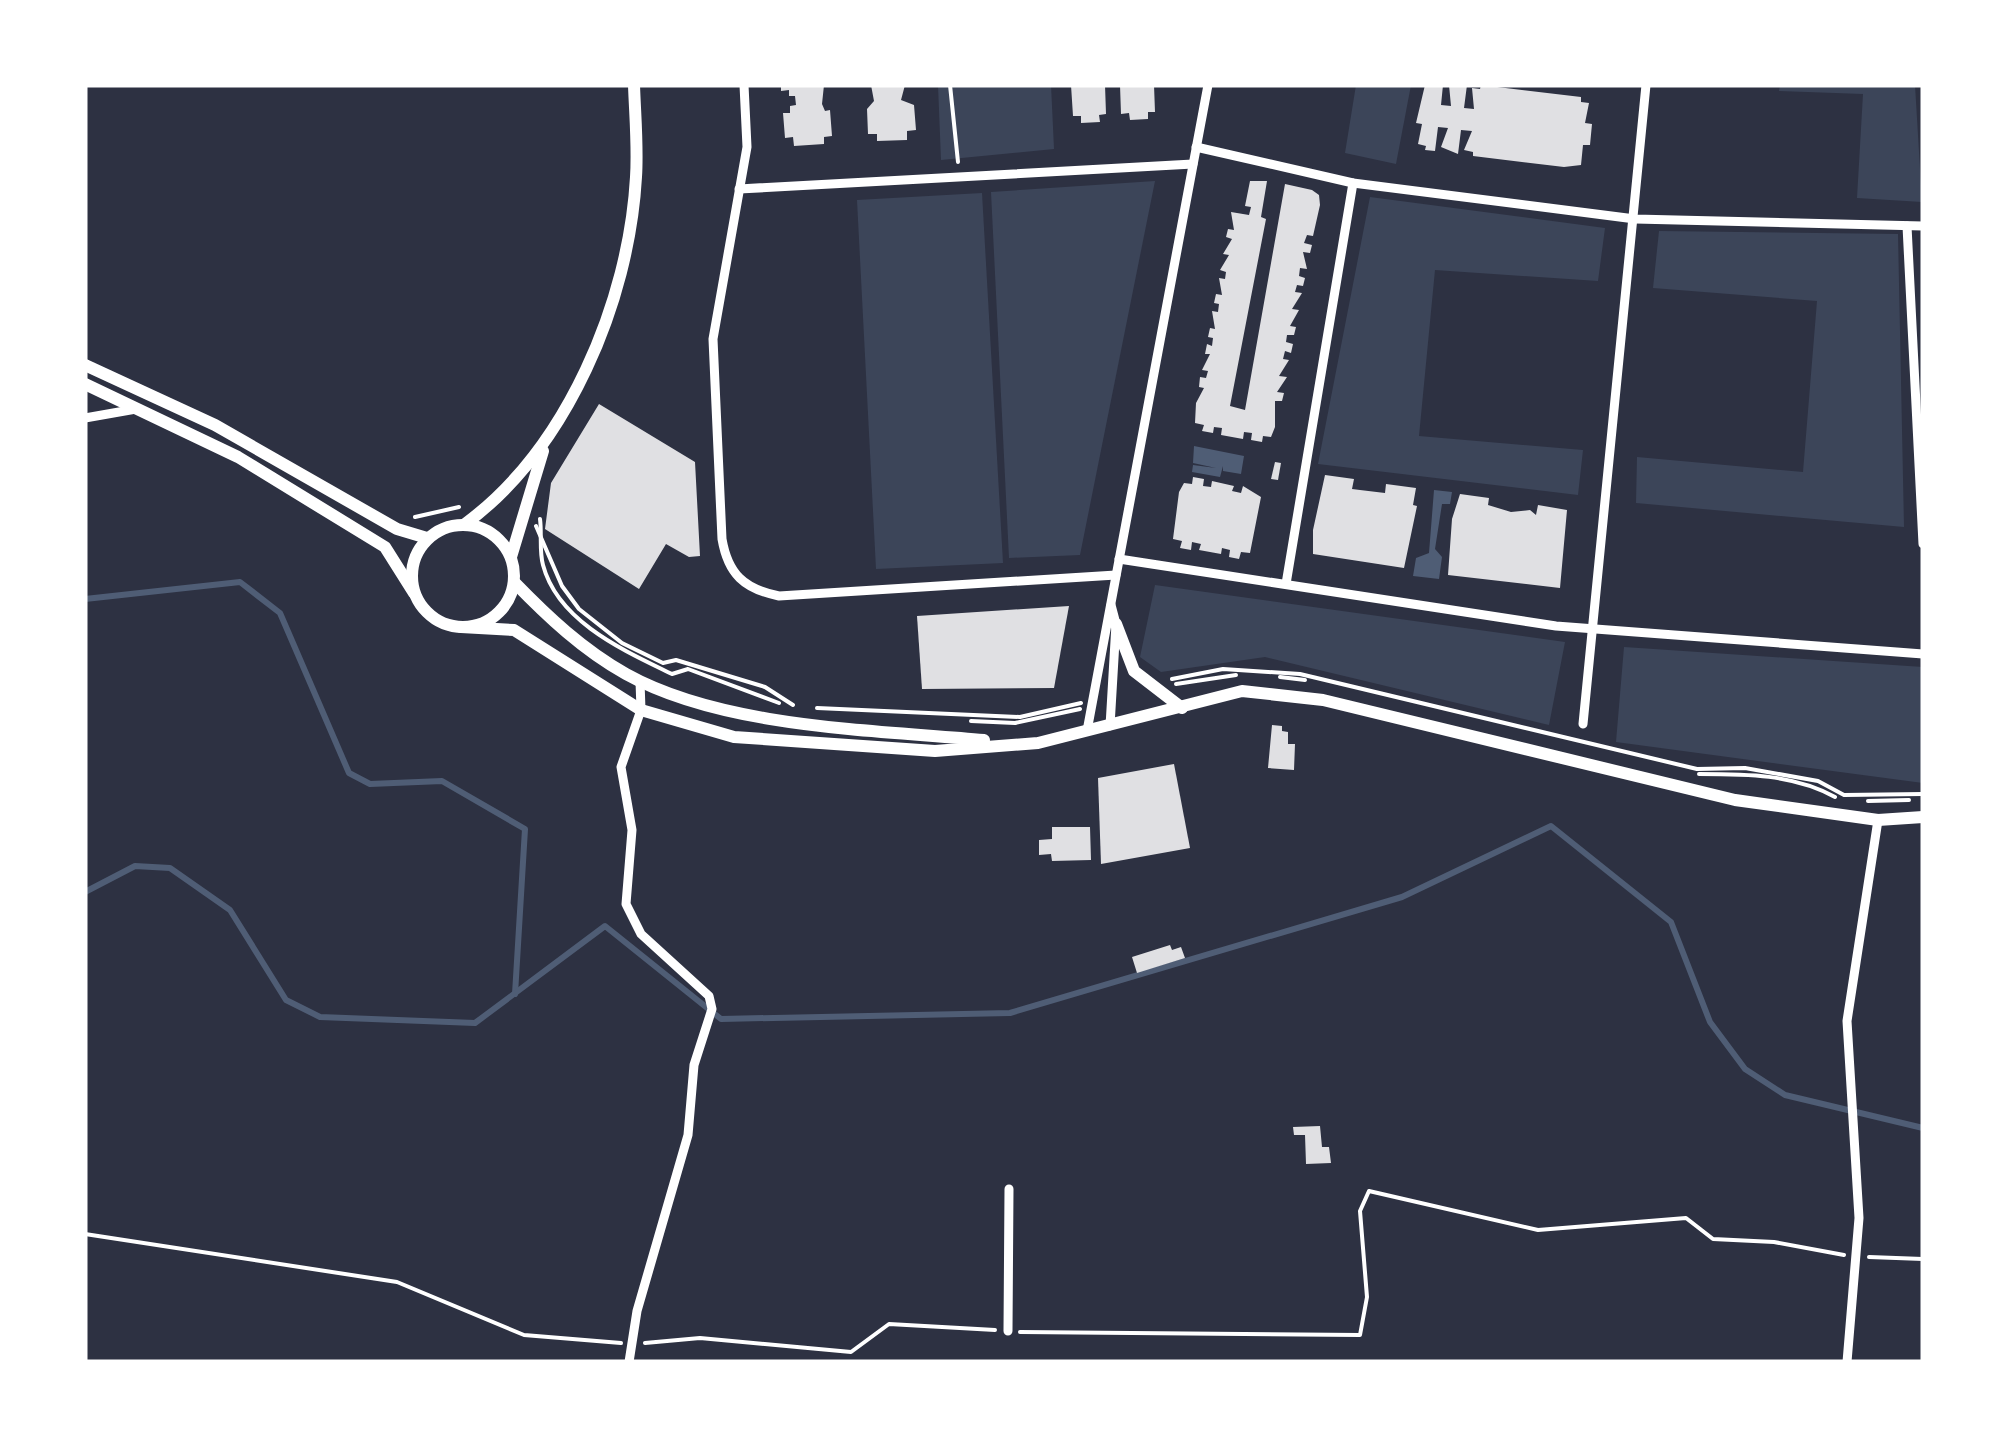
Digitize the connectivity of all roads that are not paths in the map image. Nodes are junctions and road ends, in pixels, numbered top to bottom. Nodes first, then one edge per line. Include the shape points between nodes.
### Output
1 (634, 85) edge
2 (744, 85) edge
3 (1208, 85) edge
4 (1646, 85) edge
5 (1196, 147) junction
6 (1193, 164) junction
7 (1353, 183) junction
8 (740, 189) junction
9 (1635, 219) junction
10 (1906, 226) junction
11 (1923, 226) edge
12 (85, 365) edge
13 (85, 384) edge
14 (140, 408) junction
15 (85, 418) edge
16 (545, 444) junction
17 (464, 524) junction
18 (427, 538) junction
19 (1923, 544) edge
20 (511, 557) junction
21 (1119, 559) junction
22 (1116, 575) junction
23 (514, 582) junction
24 (1286, 584) junction
25 (414, 593) junction
26 (1110, 602) junction
27 (1116, 624) junction
28 (461, 627) junction
29 (1591, 630) junction
30 (1923, 654) edge
31 (640, 681) junction
32 (1182, 708) junction
33 (641, 710) junction
34 (1583, 724) dead end
35 (1110, 726) junction
36 (1087, 731) junction
37 (1021, 744) junction
38 (1923, 816) edge
39 (1878, 820) junction
40 (1009, 1189) dead end
41 (1008, 1331) road end
42 (629, 1362) edge
43 (1847, 1362) edge

1 - 16 main road via 636,177 626,250 590,362
2 - 8 street via 747,147
3 - 5 street
4 - 9 street
5 - 6 street
5 - 7 street
6 - 8 street
6 - 21 street
7 - 9 street
7 - 24 street
8 - 22 street via 713,339 722,539 736,578 754,591 779,596
9 - 10 street
9 - 29 street
10 - 11 street
10 - 19 street
12 - 18 main road via 215,425 397,528
13 - 14 main road
14 - 15 street
14 - 25 main road via 238,456 386,547
16 - 17 main road via 504,492
16 - 20 main road
17 - 18 main road
17 - 20 main road via 493,534
18 - 25 main road via 412,563
20 - 23 main road
21 - 22 street
21 - 24 street
22 - 26 street
23 - 28 main road via 502,610
23 - 31 main road via 588,650
24 - 29 street
25 - 28 main road via 432,617
26 - 27 street
26 - 36 street
27 - 32 main road via 1134,671
27 - 35 street
28 - 33 main road via 514,630
29 - 30 street
29 - 34 street
31 - 33 street
31 - 37 main road via 756,718
32 - 35 main road
32 - 39 main road via 1242,692 1323,700 1735,800
33 - 37 main road via 734,738 934,750
33 - 42 street via 621,767 632,830 626,904 642,934 709,996 711,1014 694,1065 682,1159
35 - 36 main road
36 - 37 main road
38 - 39 main road
39 - 43 street via 1847,1021 1858,1218
40 - 41 street

